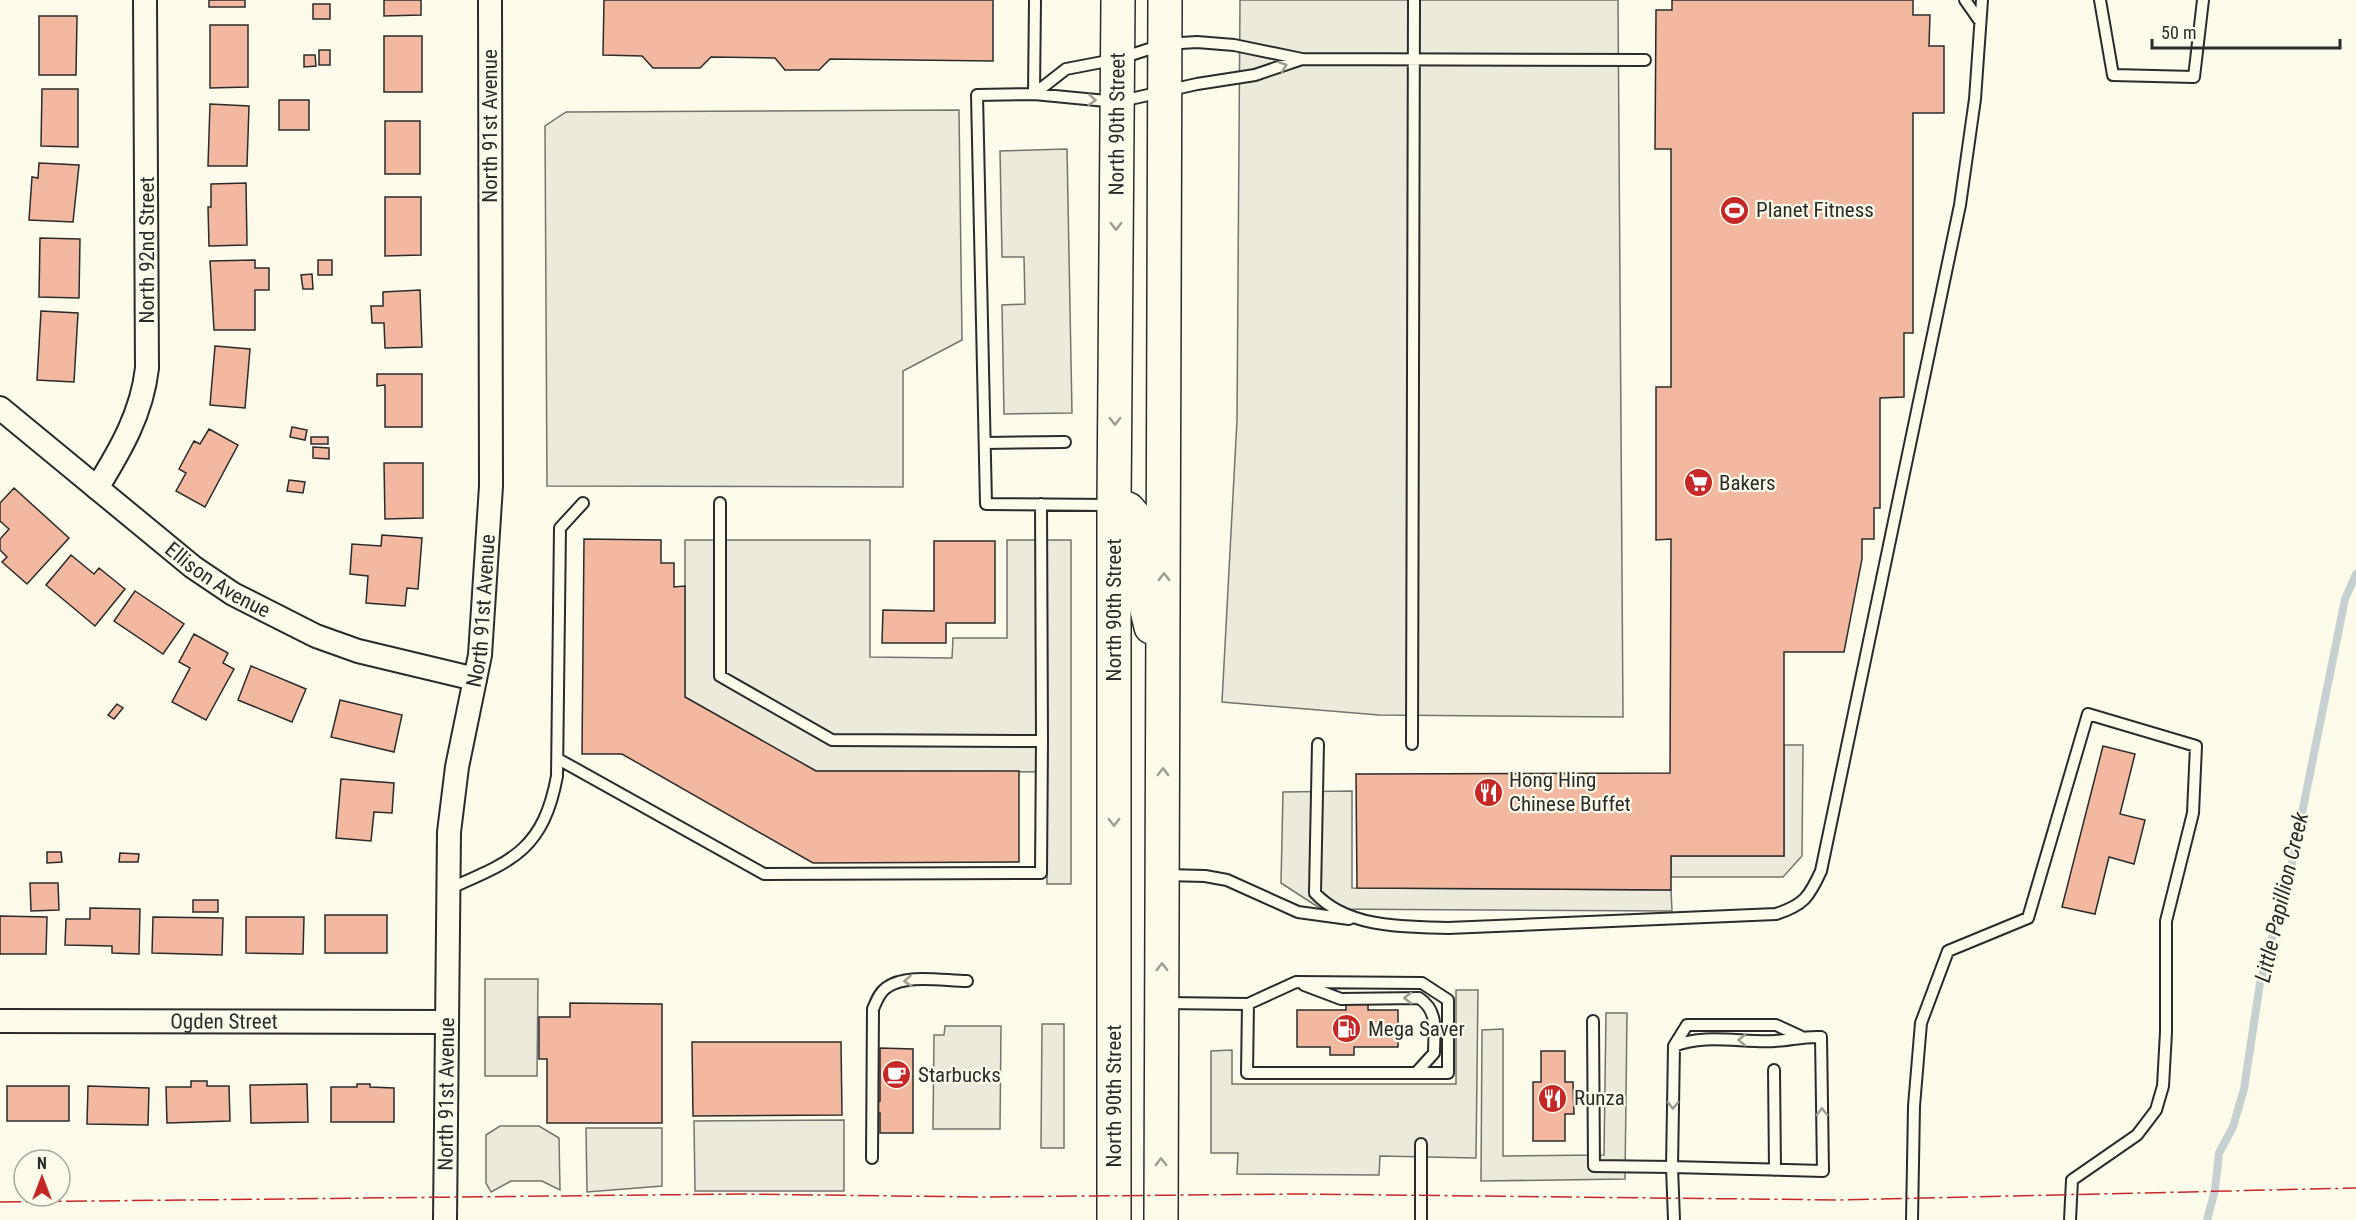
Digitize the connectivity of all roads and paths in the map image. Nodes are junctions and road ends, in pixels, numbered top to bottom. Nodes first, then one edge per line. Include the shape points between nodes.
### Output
1 (145, 0) edge
2 (490, 0) edge
3 (1035, 0) edge
4 (1118, 0) edge
5 (1165, 0) edge
6 (1414, 0) edge
7 (1965, 0) edge
8 (1982, 0) edge
9 (2100, 0) edge
10 (2203, 0) edge
11 (1979, 21) junction
12 (1165, 44) junction
13 (1118, 59) junction
14 (1302, 59) junction
15 (1414, 59) junction
16 (1645, 60) dead end
17 (1165, 93) junction
18 (1034, 94) junction
19 (1117, 102) junction
20 (0, 408) edge
21 (1065, 442) dead end
22 (985, 443) junction
23 (97, 488) junction
24 (583, 503) dead end
25 (720, 503) dead end
26 (1041, 504) junction
27 (1114, 505) junction
28 (475, 679) junction
29 (1164, 681) junction
30 (1042, 741) junction
31 (1317, 744) dead end
32 (1412, 744) dead end
33 (558, 759) junction
34 (1162, 874) junction
35 (446, 890) junction
36 (1372, 921) junction
37 (967, 981) dead end
38 (1296, 982) junction
39 (1162, 1003) junction
40 (1248, 1004) junction
41 (0, 1021) edge
42 (1593, 1021) dead end
43 (446, 1023) junction
44 (1800, 1036) junction
45 (1674, 1046) junction
46 (1774, 1070) dead end
47 (1416, 1073) junction
48 (1421, 1144) dead end
49 (872, 1158) dead end
50 (1672, 1167) junction
51 (1775, 1170) junction
52 (445, 1220) edge
53 (1114, 1220) edge
54 (1161, 1220) edge
55 (1421, 1220) edge
56 (1674, 1220) edge
57 (1912, 1220) edge
58 (2070, 1220) edge

1 - 23 street, North 92nd Street via 147,368 138,412
2 - 28 street, North 91st Avenue via 490,486 484,612
3 - 18 lane
4 - 13 main road, North 90th Street
5 - 12 main road
6 - 15 lane
7 - 11 lane
8 - 11 lane
9 - 10 lane via 2113,75 2194,77
11 - 36 lane via 1975,99 1960,206 1821,871 1811,894 1796,908 1776,914 1448,928
12 - 13 lane
12 - 14 lane via 1234,45
12 - 17 main road
13 - 18 lane via 1066,69
13 - 19 main road, North 90th Street
14 - 15 lane
17 -> 14 lane via 1255,75
15 - 16 lane
15 - 32 lane
17 - 19 lane
29 -> 17 main road
18 -> 19 lane
18 - 22 lane via 977,95
19 -> 27 main road, North 90th Street
20 - 23 street, Ellison Avenue
21 - 22 lane
22 - 26 lane via 986,504
23 - 28 street, Ellison Avenue via 194,567 276,617 358,651
24 - 33 lane via 560,528
25 - 30 lane via 720,676 832,740
26 - 27 lane
26 - 30 lane
27 - 29 main road via 1128,509 1135,517 1140,581
27 -> 53 main road, North 90th Street
28 - 35 street, North 91st Avenue via 448,832
34 -> 29 main road
30 - 33 lane via 1041,873 764,874
31 - 36 lane via 1315,893 1342,914
33 - 35 lane via 553,802 536,838 504,865
34 - 36 lane via 1227,880 1298,912
39 -> 34 main road
35 - 43 street, North 91st Avenue
37 -> 49 lane via 898,982 878,997 873,1009
38 - 40 lane
47 -> 38 lane via 1434,1053 1434,1015 1429,1005 1419,998 1341,999
38 - 47 lane via 1422,983 1449,1000 1449,1073
39 - 40 lane
54 -> 39 main road
40 - 47 lane via 1247,1073
41 - 43 street, Ogden Street
42 - 50 lane via 1594,1166
43 - 52 street, North 91st Avenue
44 -> 45 lane via 1776,1041 1689,1040
44 - 45 lane via 1776,1025 1687,1025
51 -> 44 lane via 1823,1171 1821,1037
45 -> 50 lane
46 - 51 lane
48 - 55 lane
50 - 51 lane
50 - 56 lane
57 - 58 lane via 1914,1106 1921,1023 1948,951 2028,918 2088,714 2196,746 2193,813 2166,921 2163,1086 2156,1110 2137,1135 2072,1180

